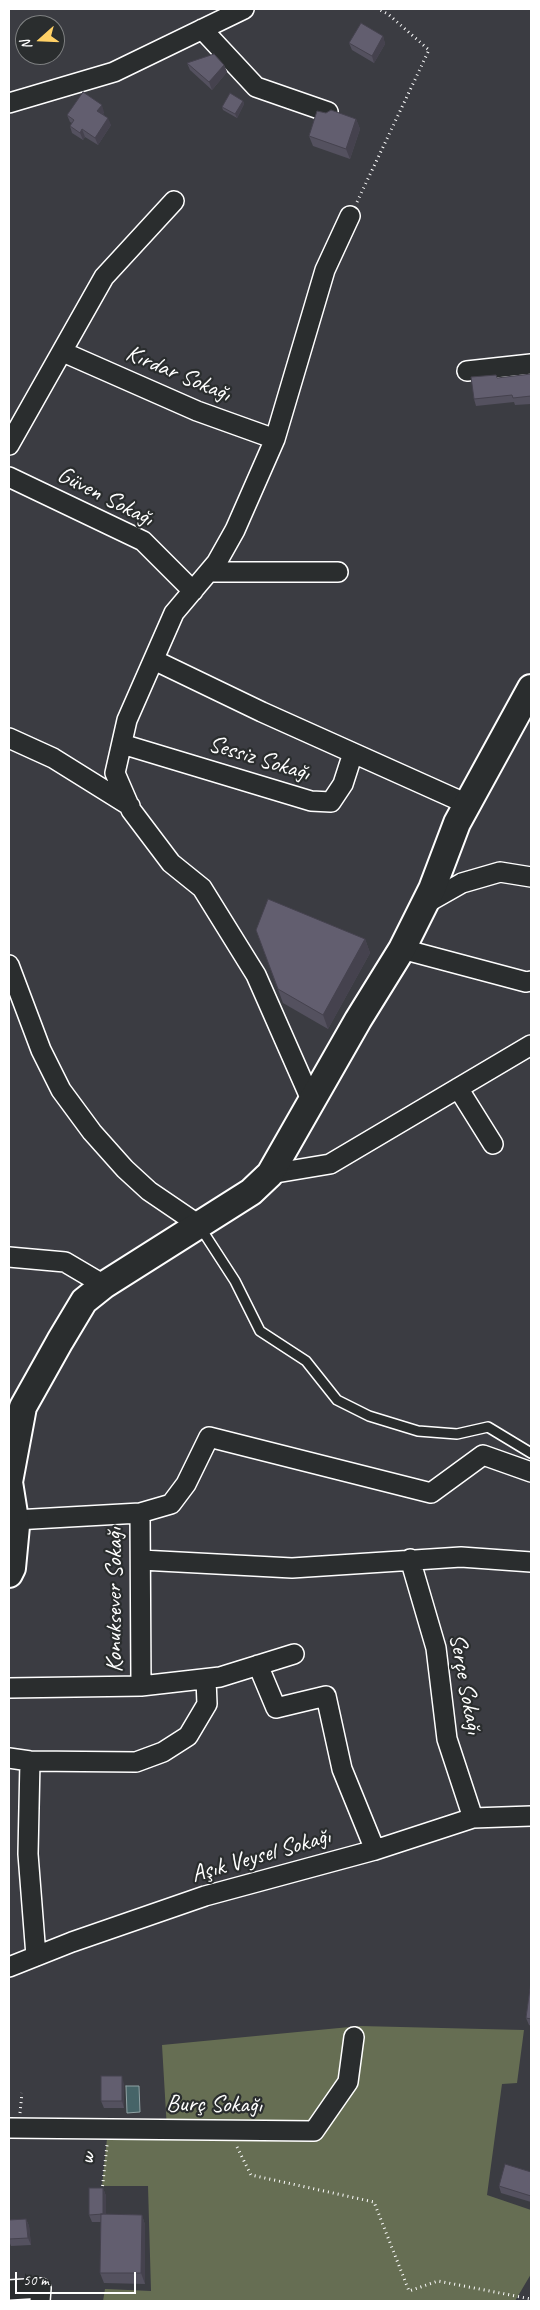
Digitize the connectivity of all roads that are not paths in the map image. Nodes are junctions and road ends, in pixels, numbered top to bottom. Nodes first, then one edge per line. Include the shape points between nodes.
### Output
1 (244, 9) edge
2 (202, 29) junction
3 (9, 103) edge
4 (328, 112) edge
5 (174, 201) dead end
6 (350, 216) road end
7 (63, 352) junction
8 (531, 364) edge
9 (467, 371) dead end
10 (275, 439) junction
11 (9, 445) edge
12 (9, 477) edge
13 (209, 572) junction
14 (338, 572) dead end
15 (193, 590) junction
16 (154, 660) junction
17 (531, 688) edge
18 (9, 738) edge
19 (122, 744) junction
20 (354, 753) junction
21 (467, 804) junction
22 (130, 806) junction
23 (531, 877) edge
24 (425, 904) junction
25 (402, 949) junction
26 (9, 965) edge
27 (530, 987) edge
28 (531, 1045) edge
29 (458, 1088) junction
30 (312, 1102) junction
31 (493, 1144) dead end
32 (270, 1174) junction
33 (199, 1225) junction
34 (9, 1257) edge
35 (104, 1285) junction
36 (531, 1453) edge
37 (531, 1472) edge
38 (12, 1512) edge
39 (140, 1513) junction
40 (410, 1559) junction
41 (141, 1560) junction
42 (531, 1562) edge
43 (10, 1570) edge
44 (294, 1654) dead end
45 (258, 1665) junction
46 (206, 1678) junction
47 (141, 1686) junction
48 (9, 1688) edge
49 (9, 1758) edge
50 (30, 1761) junction
51 (531, 1816) edge
52 (474, 1818) junction
53 (375, 1850) junction
54 (36, 1956) junction
55 (9, 1967) edge
56 (354, 2037) dead end
57 (9, 2128) edge
58 (9, 2290) edge
59 (40, 2301) edge

1 - 2 street
2 - 3 street via 114,72
2 - 4 street via 256,87
5 - 7 street via 104,277
6 - 10 street via 325,270
7 - 10 street, Kırdar Sokağı via 197,411
7 - 11 street
8 - 9 street
10 - 13 street via 235,530
12 - 15 street, Güven Sokağı via 142,541
13 - 14 street
13 - 15 street
15 - 16 street via 174,613
16 - 19 street via 127,720
16 - 20 street
17 - 21 main road
18 - 22 street via 53,758
19 - 20 street, Sessiz Sokağı via 311,801 331,802 343,784
19 - 22 street via 115,773
20 - 21 street
21 - 24 main road
22 - 30 street via 171,862 202,888 256,975
23 - 24 street via 500,872 462,883
24 - 25 main road
25 - 27 street
25 - 30 main road
26 - 33 street via 41,1050 61,1090 92,1132 125,1168 149,1191
28 - 29 street
29 - 31 street
29 - 32 street via 330,1164
30 - 32 main road
32 - 33 main road via 251,1192
33 - 35 main road
33 - 36 lane via 235,1281 260,1331 306,1361 337,1400 369,1416 418,1430 457,1434 488,1427
34 - 35 street via 64,1262
35 - 38 main road via 84,1301 23,1407 9,1482
37 - 39 street via 483,1455 431,1494 209,1437 186,1484 171,1504
38 - 39 street
38 - 43 main road via 16,1526
39 - 41 street, Konuksever Sokağı
40 - 41 street via 292,1568
40 - 42 street via 461,1557
40 - 52 street, Serçe Sokağı via 436,1648 447,1739
41 - 47 street, Konuksever Sokağı
44 - 45 street
45 - 46 street
45 - 53 street via 276,1708 326,1696 342,1769
46 - 47 street
46 - 50 street via 207,1704 188,1736 163,1752 136,1762
47 - 48 street
49 - 50 street
50 - 54 street via 28,1854
51 - 52 street, Aşık Veysel Sokağı
52 - 53 street, Aşık Veysel Sokağı
53 - 54 street, Aşık Veysel Sokağı via 206,1896
54 - 55 street, Aşık Veysel Sokağı
56 - 57 street, Burç Sokağı via 348,2082 314,2131
58 - 59 street via 41,2288

